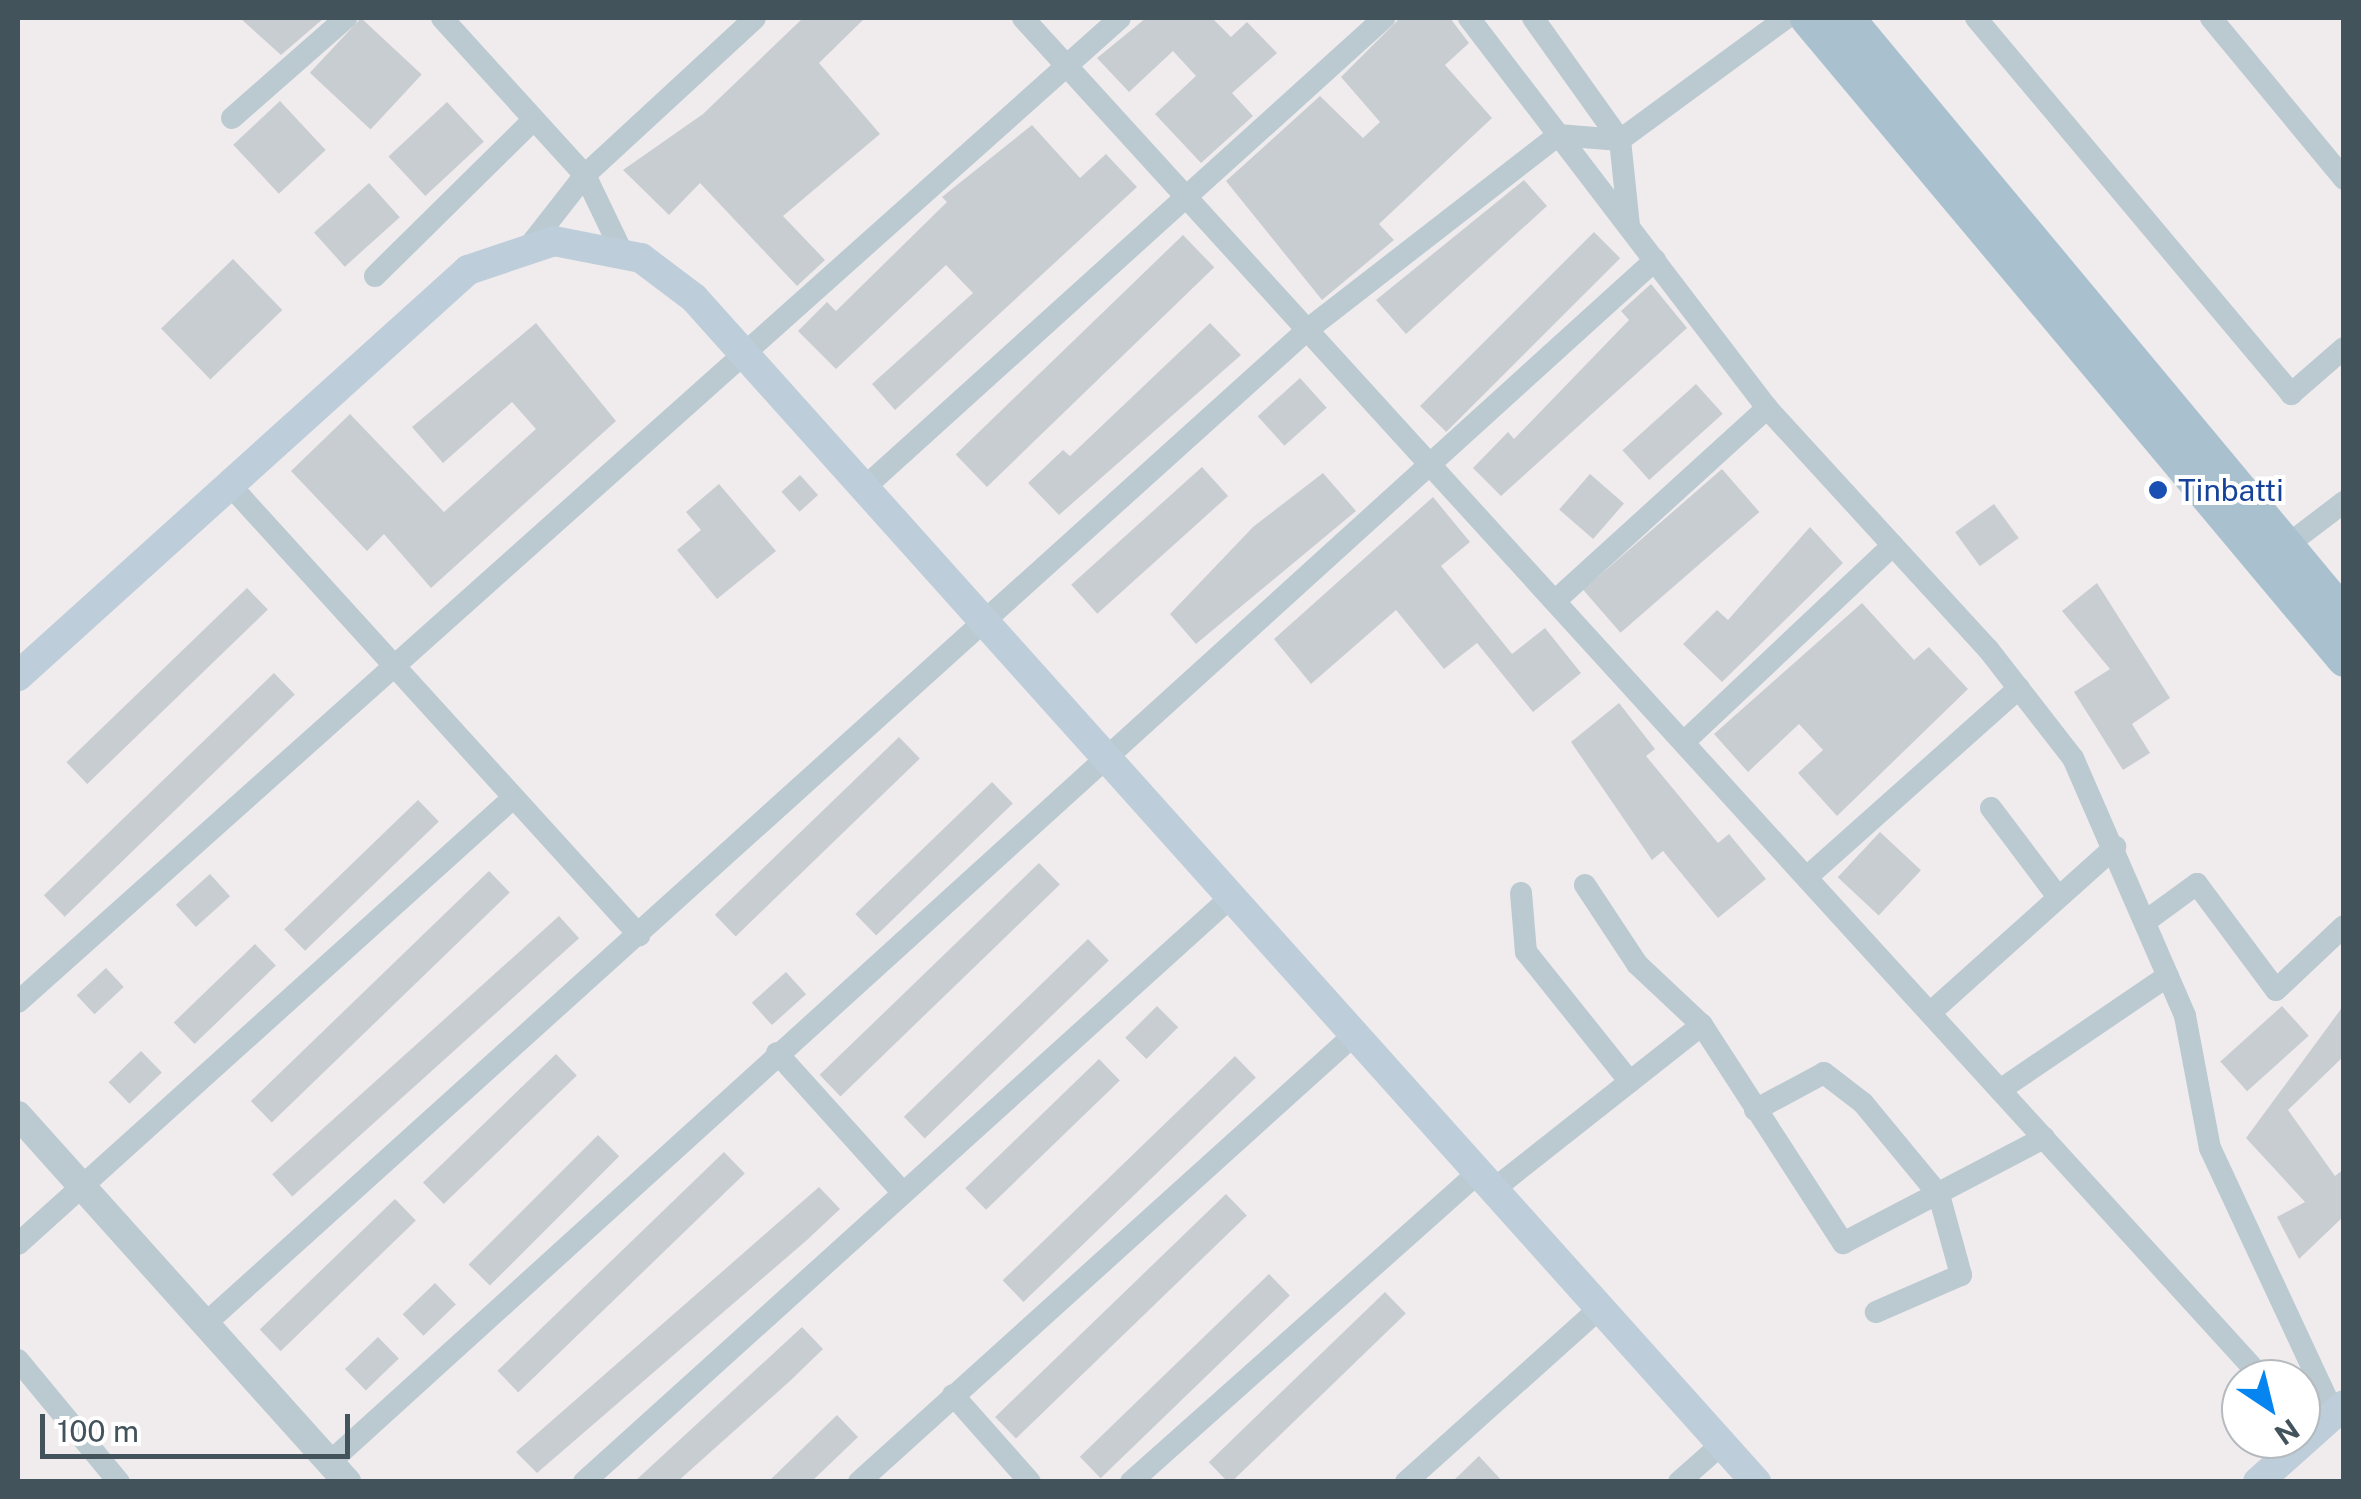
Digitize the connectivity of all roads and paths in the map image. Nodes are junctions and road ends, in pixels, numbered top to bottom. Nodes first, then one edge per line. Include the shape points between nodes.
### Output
1 (346, 18) edge
2 (442, 18) edge
3 (756, 18) edge
4 (1023, 18) edge
5 (1120, 18) edge
6 (1384, 18) edge
7 (1469, 18) edge
8 (1533, 18) edge
9 (1786, 18) edge
10 (1807, 18) edge
11 (1847, 18) edge
12 (1976, 18) edge
13 (2211, 18) edge
14 (1068, 67) junction
15 (232, 118) dead end
16 (533, 120) junction
17 (1558, 136) junction
18 (1620, 140) junction
19 (584, 175) junction
20 (2344, 179) edge
21 (1186, 196) junction
22 (1629, 226) junction
23 (532, 244) junction
24 (620, 250) junction
25 (1656, 260) junction
26 (375, 276) dead end
27 (1307, 330) junction
28 (2344, 348) edge
29 (743, 353) junction
30 (1767, 408) junction
31 (1431, 465) junction
32 (230, 484) junction
33 (865, 487) junction
34 (2344, 502) edge
35 (1893, 545) junction
36 (2286, 546) junction
37 (1555, 602) junction
38 (2330, 620) edge
39 (987, 622) junction
40 (2344, 659) edge
41 (396, 661) junction
42 (18, 676) edge
43 (2019, 688) junction
44 (1684, 742) junction
45 (1108, 758) junction
46 (513, 798) junction
47 (1991, 808) dead end
48 (2115, 847) junction
49 (1807, 877) junction
50 (1584, 885) dead end
51 (1521, 893) dead end
52 (1232, 896) junction
53 (2058, 897) junction
54 (2146, 921) junction
55 (2344, 926) edge
56 (639, 935) junction
57 (2168, 976) junction
58 (18, 1002) edge
59 (1930, 1012) junction
60 (1702, 1025) junction
61 (1355, 1034) junction
62 (777, 1053) junction
63 (1630, 1082) junction
64 (2000, 1090) junction
65 (1755, 1110) junction
66 (18, 1115) edge
67 (2044, 1138) junction
68 (1486, 1180) junction
69 (82, 1188) junction
70 (903, 1193) junction
71 (1939, 1195) junction
72 (18, 1244) edge
73 (1600, 1308) junction
74 (1876, 1312) dead end
75 (205, 1324) junction
76 (2245, 1359) edge
77 (18, 1360) edge
78 (953, 1395) junction
79 (2323, 1418) edge
80 (1722, 1444) junction
81 (339, 1472) edge
82 (118, 1482) edge
83 (584, 1482) edge
84 (859, 1482) edge
85 (1030, 1482) edge
86 (1131, 1482) edge
87 (1406, 1482) edge
88 (1679, 1482) edge
89 (1756, 1482) edge
90 (2258, 1482) edge

1 - 15 street
2 - 16 street
3 - 19 street
4 - 14 street
5 - 14 street
6 - 21 street
7 - 17 street
8 - 18 street
9 - 18 street
10 - 38 main road via 2029,285 2060,346 2166,482 2257,584
11 - 36 main road
12 - 28 street via 2291,394
13 - 20 street
14 - 21 street
14 - 29 street
16 - 19 street
16 - 26 street
17 - 18 street
17 - 22 street
17 - 27 street
18 - 22 street
19 - 23 street
19 - 24 street
21 - 27 street
21 - 33 street
22 - 25 street
23 - 24 main road
23 - 32 main road via 460,278
24 - 29 main road via 678,282
25 - 30 street
25 - 31 street
27 - 31 street
27 - 39 street
29 - 33 main road
29 - 41 street
30 - 35 street
30 - 37 street
31 - 37 street
31 - 45 street
32 - 41 street
32 - 42 main road
33 - 39 main road
34 - 36 street
35 - 43 street
35 - 44 street
36 - 38 main road
37 - 44 street
38 - 40 main road
39 - 45 main road
39 - 56 street
41 - 46 street
41 - 58 street
43 - 48 street via 2073,758
43 - 49 street
44 - 49 street
45 - 52 main road
45 - 62 street
46 - 56 street
46 - 69 street
47 - 53 street
48 - 53 street
48 - 54 street
49 - 59 street
50 - 60 street via 1638,964
51 - 63 street via 1526,952
52 - 61 main road
52 - 70 street
53 - 59 street
54 - 55 street via 2198,884 2276,990
54 - 57 street
56 - 75 street
57 - 64 street
57 - 79 street via 2198,1065 2210,1148
59 - 64 street
60 - 63 street
60 - 65 street
61 - 68 main road
61 - 78 street
62 - 70 street
62 - 81 street
63 - 68 street
64 - 67 street
65 - 71 street via 1824,1072 1862,1103
65 - 71 street via 1843,1243
66 - 69 street
67 - 71 street
67 - 76 street
68 - 73 main road
68 - 86 street
69 - 72 street
69 - 75 street
70 - 83 street
71 - 74 street via 1961,1275
73 - 80 main road
73 - 87 street
75 - 81 street
77 - 82 street
78 - 84 street
78 - 85 street
79 - 90 main road
80 - 88 street
80 - 89 main road

